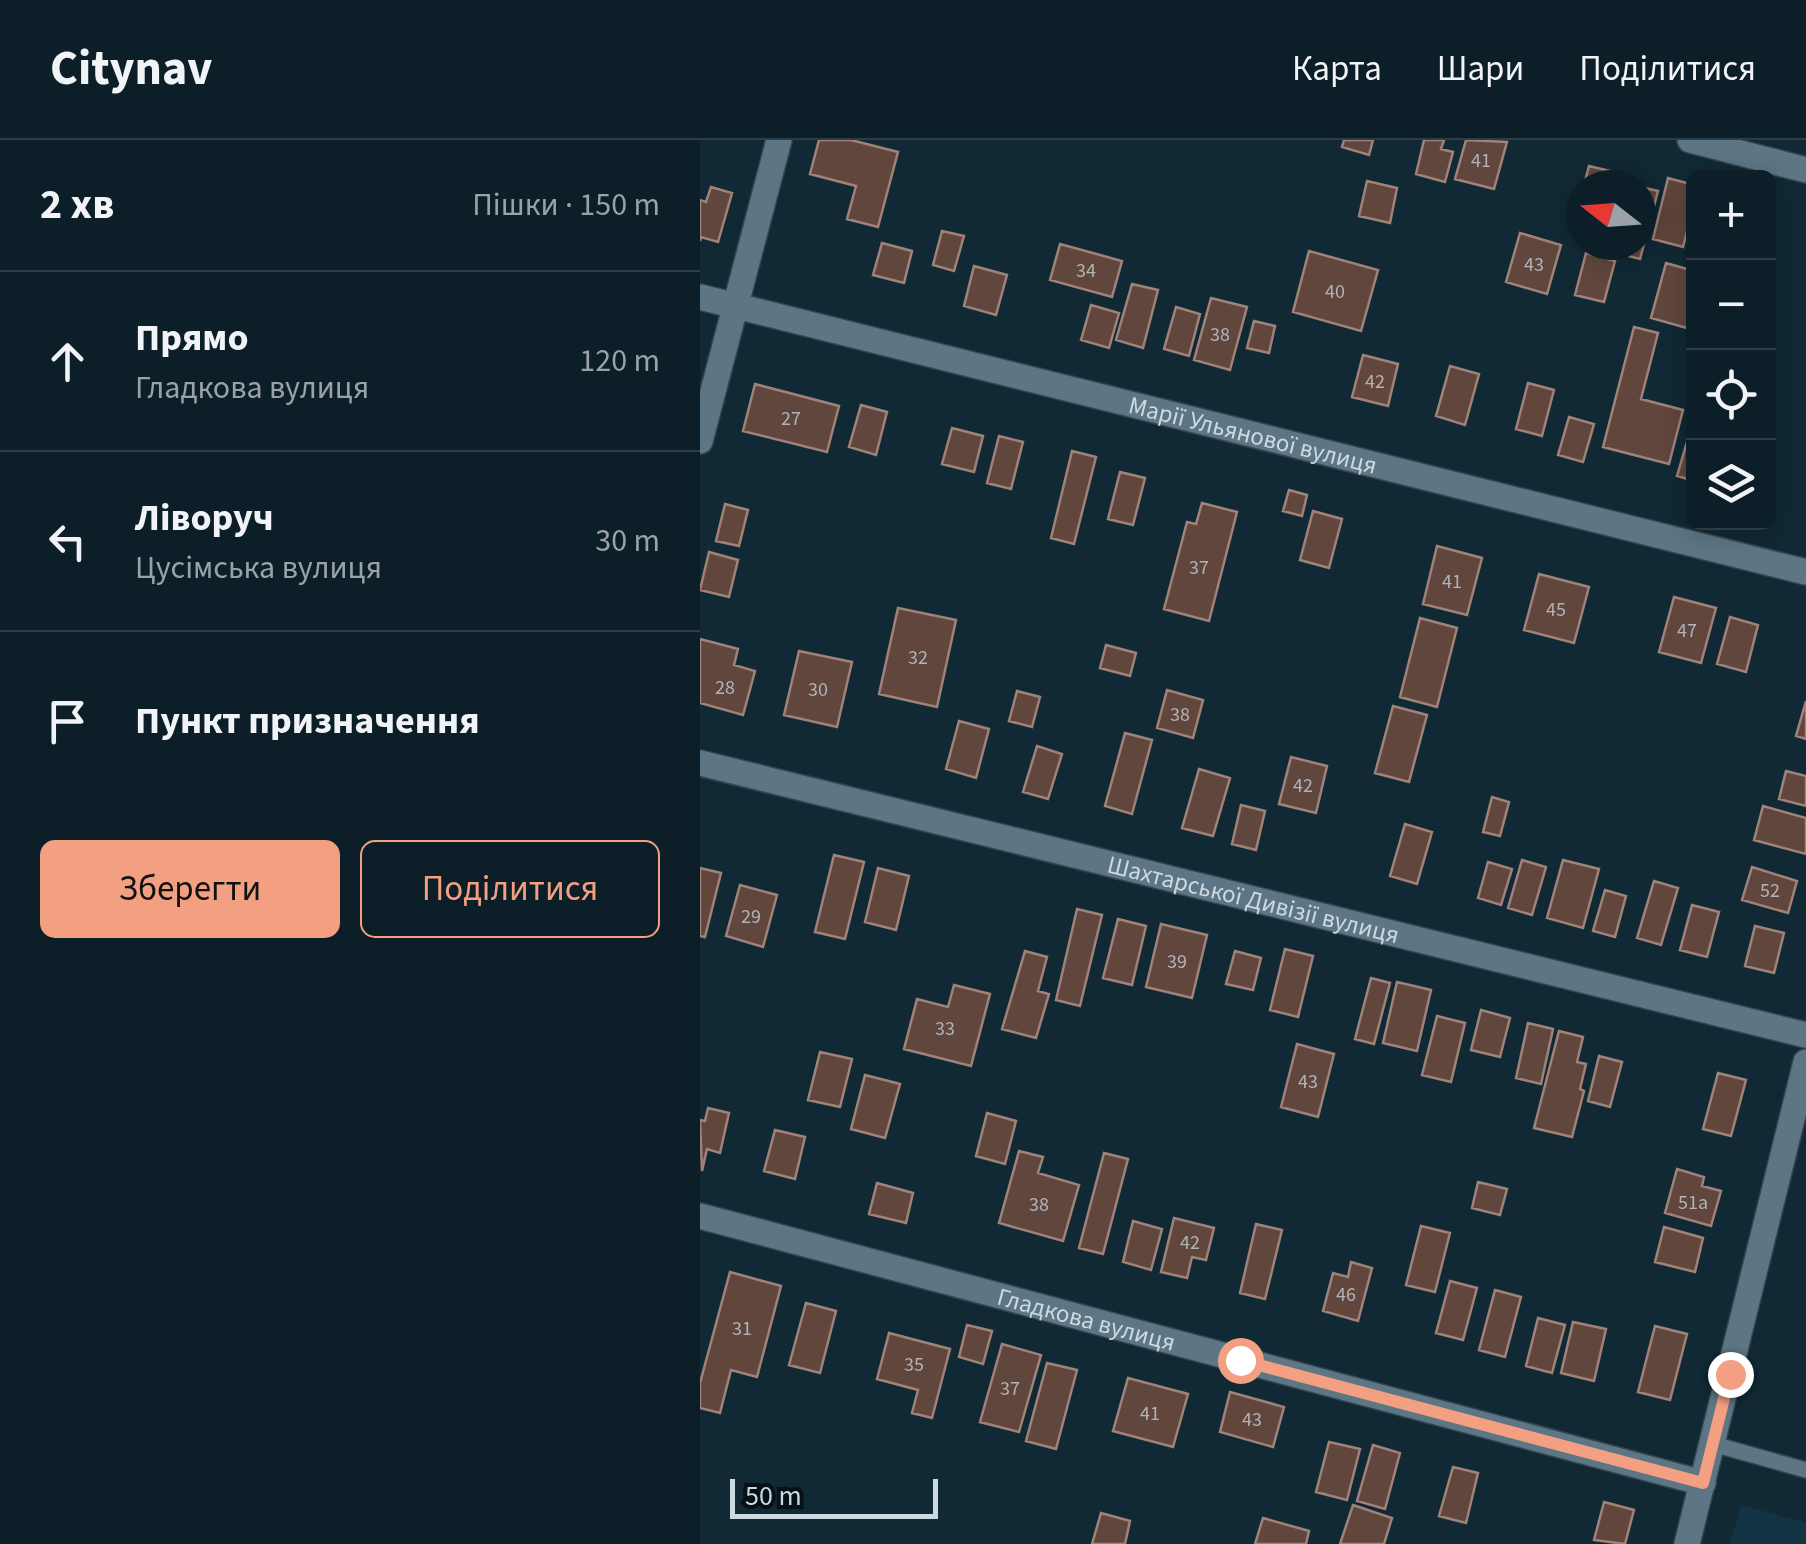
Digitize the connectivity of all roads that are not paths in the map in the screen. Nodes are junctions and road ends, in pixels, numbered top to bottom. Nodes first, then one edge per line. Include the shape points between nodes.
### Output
1 (780, 140) edge
2 (1690, 140) edge
3 (1806, 170) edge
4 (700, 297) edge
5 (735, 306) junction
6 (700, 440) edge
7 (1806, 572) edge
8 (700, 763) edge
9 (1806, 1035) edge
10 (1806, 1062) edge
11 (1802, 1099) edge
12 (700, 1216) edge
13 (1713, 1444) junction
14 (1806, 1470) edge
15 (1703, 1483) junction
16 (1687, 1544) edge

1 - 5 street
2 - 3 street
4 - 5 street, Марії Ульянової вулиця
5 - 6 street
5 - 7 street, Марії Ульянової вулиця
8 - 9 street, Шахтарської Дивізії вулиця
10 - 11 street
11 - 13 street
12 - 15 street, Гладкова вулиця
13 - 14 lane
13 - 15 street
15 - 16 street

